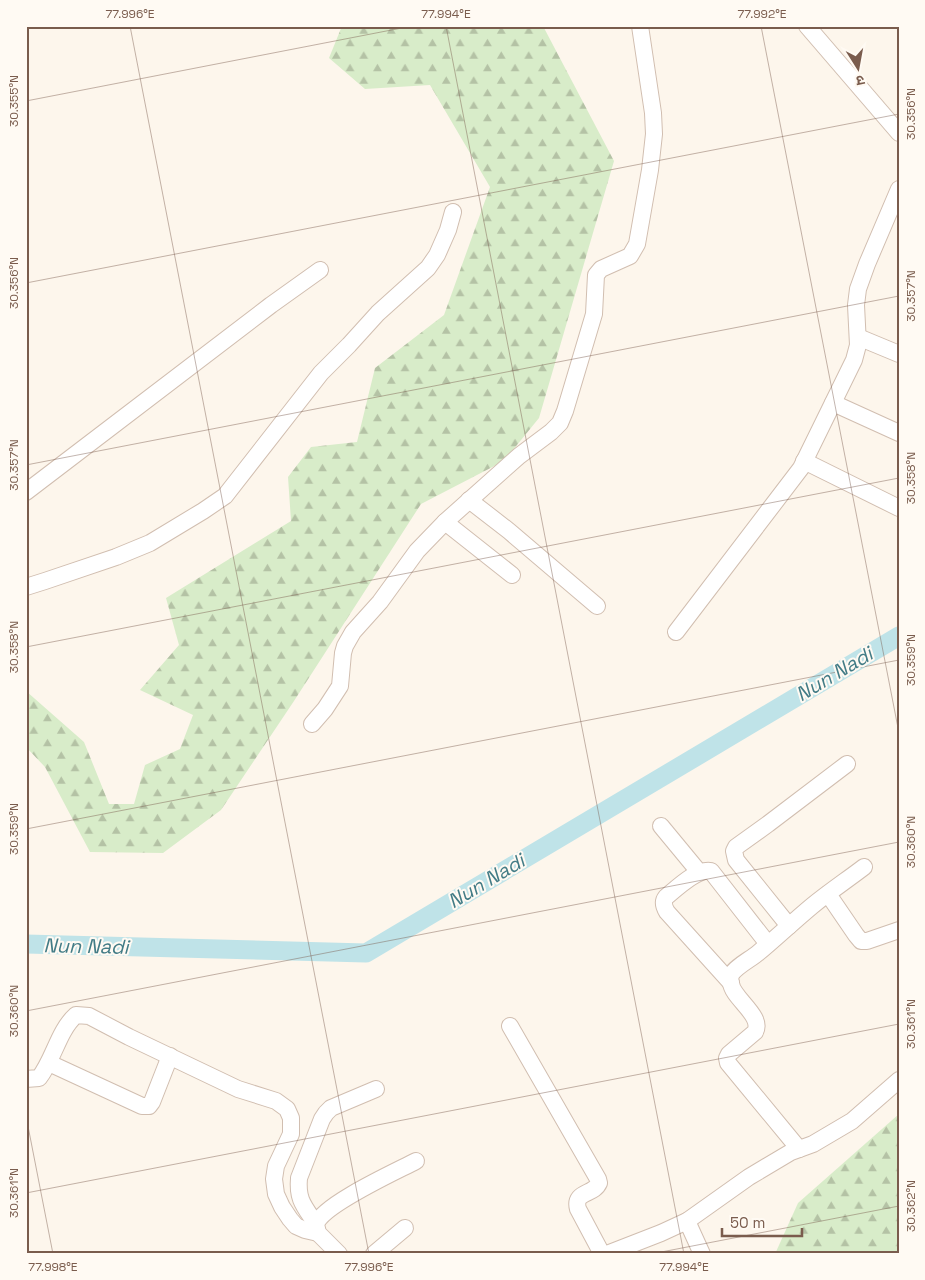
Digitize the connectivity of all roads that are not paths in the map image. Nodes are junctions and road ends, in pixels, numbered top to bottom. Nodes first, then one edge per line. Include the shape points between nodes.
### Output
1 (640, 26) edge
2 (807, 26) edge
3 (899, 132) edge
4 (899, 189) edge
5 (453, 212) dead end
6 (320, 270) dead end
7 (858, 337) junction
8 (899, 354) edge
9 (833, 403) junction
10 (899, 433) edge
11 (804, 461) junction
12 (26, 492) edge
13 (470, 500) junction
14 (899, 508) edge
15 (444, 522) junction
16 (512, 575) dead end
17 (26, 587) edge
18 (597, 606) dead end
19 (676, 632) dead end
20 (312, 724) dead end
21 (847, 764) dead end
22 (661, 826) dead end
23 (864, 867) dead end
24 (699, 872) junction
25 (828, 894) junction
26 (789, 926) junction
27 (899, 930) edge
28 (768, 944) junction
29 (731, 983) junction
30 (510, 1026) dead end
31 (170, 1056) junction
32 (49, 1064) junction
33 (26, 1079) edge
34 (899, 1080) edge
35 (376, 1089) dead end
36 (799, 1149) junction
37 (416, 1161) dead end
38 (687, 1221) junction
39 (317, 1228) junction
40 (406, 1228) dead end
41 (339, 1254) edge
42 (374, 1254) edge
43 (602, 1254) edge
44 (607, 1254) edge
45 (702, 1254) edge

1 - 13 street via 654,134 637,244 630,256 601,268 596,275 594,314 560,423
2 - 3 street
4 - 7 street via 858,290
5 - 17 street via 437,255 428,268 378,313 321,373 225,496 150,543
6 - 12 street
7 - 8 street
7 - 9 street via 854,360
9 - 10 street
9 - 11 street
11 - 14 street
11 - 19 street
13 - 15 street
13 - 18 street
15 - 16 street
15 - 20 street via 353,632 343,654 340,686
21 - 26 street via 734,851 736,860
22 - 24 street
23 - 25 street
24 - 28 street via 711,871
24 - 29 street via 666,897 664,907
25 - 26 street
25 - 27 street via 861,941
26 - 28 street
28 - 29 street via 731,975
29 - 36 street via 757,1028 730,1054 728,1063
30 - 43 street via 598,1179 597,1187 581,1196 576,1204
31 - 32 street via 89,1016 76,1015 68,1022
31 - 32 street via 149,1106 142,1106
31 - 39 street via 238,1089 276,1101 287,1109 291,1118 290,1134 276,1166 276,1194 296,1226 305,1230
32 - 33 street via 39,1078
34 - 36 street via 852,1121
35 - 39 street via 331,1108 322,1119 298,1187 302,1204
36 - 38 street via 749,1177
37 - 39 street via 343,1199 321,1215
38 - 44 street
38 - 45 street
39 - 41 street
40 - 42 street

